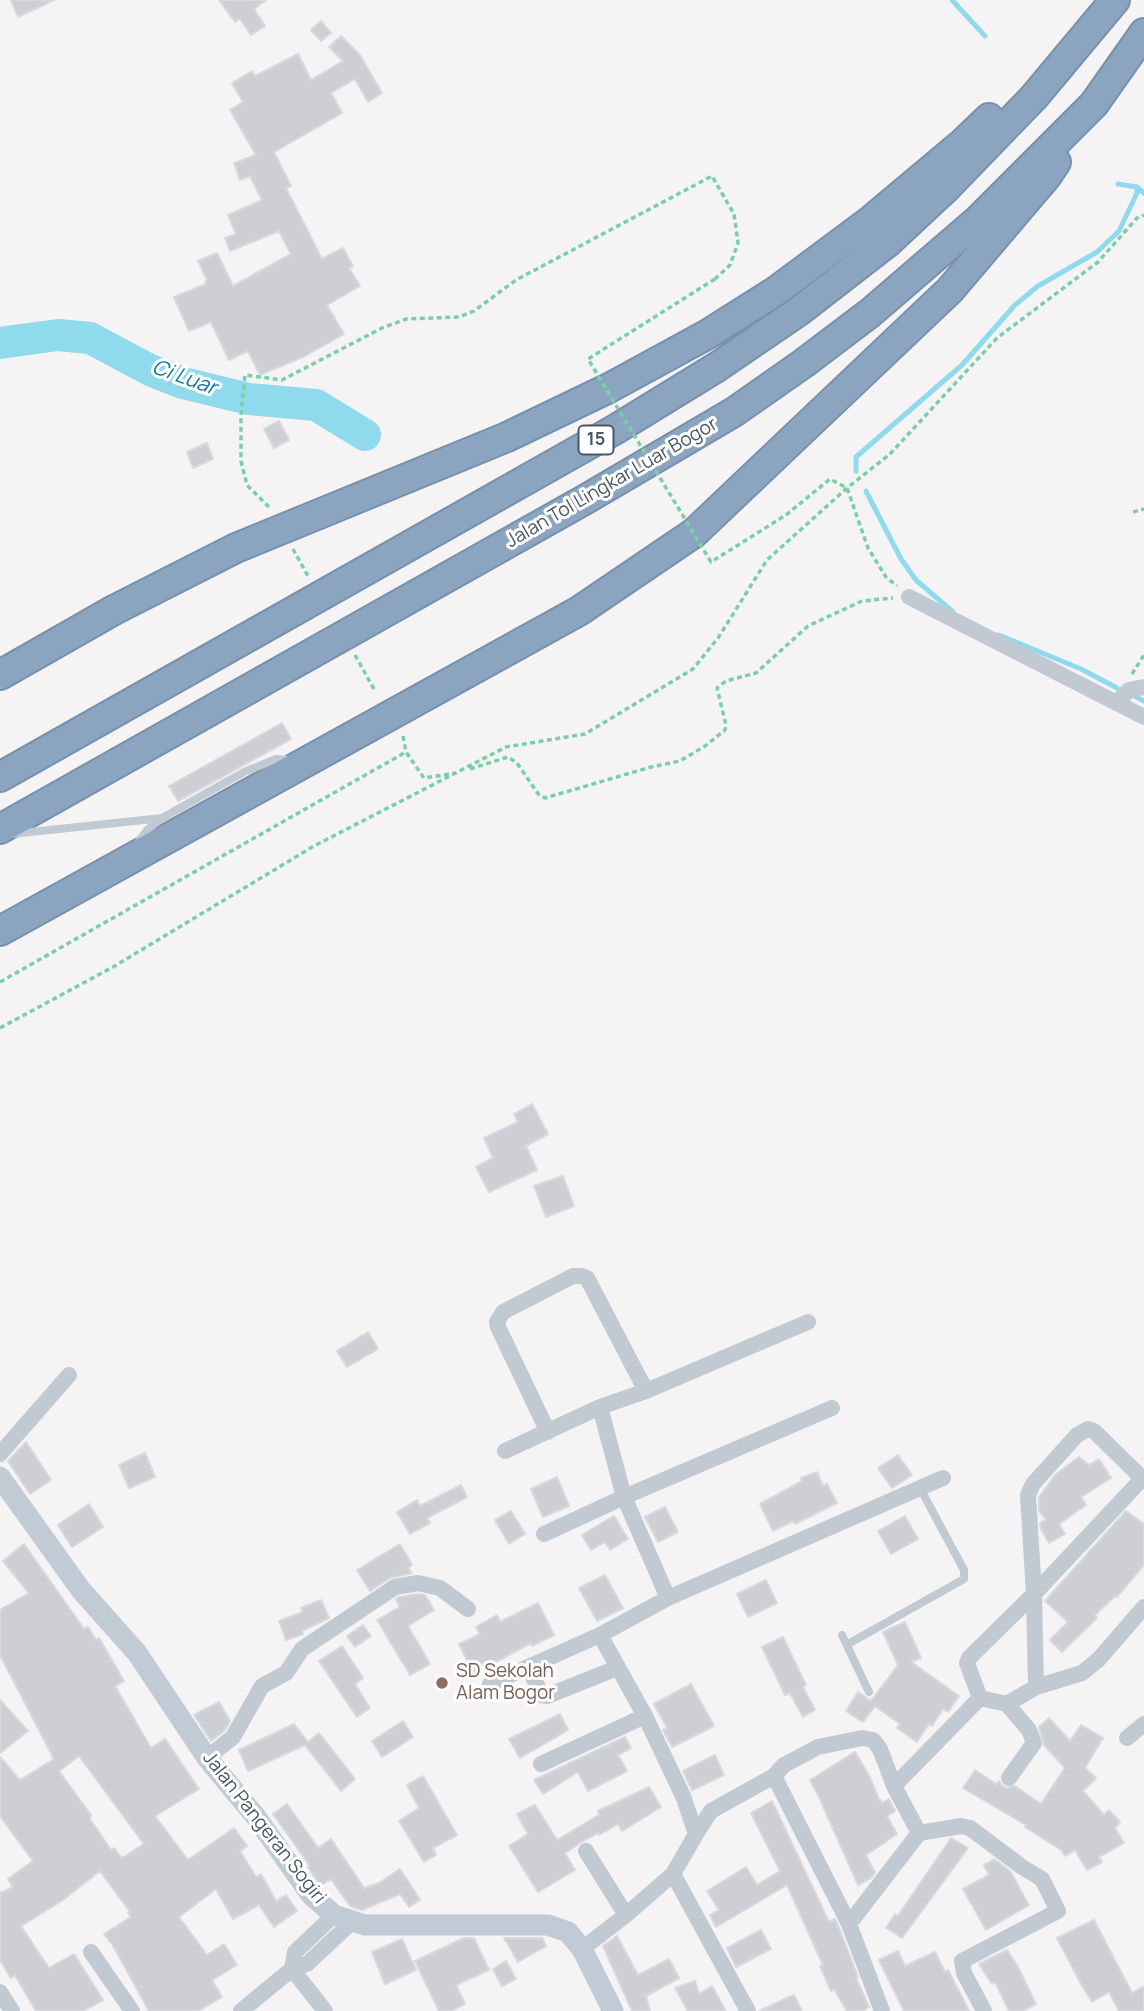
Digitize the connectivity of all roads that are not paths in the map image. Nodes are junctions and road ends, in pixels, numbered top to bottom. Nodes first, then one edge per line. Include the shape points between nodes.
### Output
1 (1112, 0) edge
2 (1144, 33) edge
3 (1094, 104) junction
4 (909, 597) road end
5 (0, 675) edge
6 (1144, 687) edge
7 (1116, 703) junction
8 (1144, 717) edge
9 (308, 762) junction
10 (0, 778) edge
11 (162, 818) junction
12 (0, 829) edge
13 (0, 836) edge
14 (121, 866) junction
15 (0, 931) edge
16 (808, 1322) dead end
17 (69, 1375) dead end
18 (646, 1391) junction
19 (600, 1407) junction
20 (832, 1408) dead end
21 (548, 1432) junction
22 (505, 1451) dead end
23 (0, 1454) edge
24 (0, 1477) edge
25 (943, 1478) dead end
26 (1143, 1480) edge
27 (920, 1488) junction
28 (624, 1497) junction
29 (544, 1534) dead end
30 (1034, 1594) junction
31 (668, 1598) junction
32 (1144, 1607) edge
33 (468, 1609) dead end
34 (842, 1634) dead end
35 (600, 1635) junction
36 (848, 1644) junction
37 (529, 1667) junction
38 (617, 1668) junction
39 (490, 1684) dead end
40 (1036, 1687) junction
41 (869, 1692) dead end
42 (980, 1698) junction
43 (1007, 1704) junction
44 (646, 1716) junction
45 (1144, 1724) edge
46 (1127, 1738) dead end
47 (207, 1758) junction
48 (541, 1764) dead end
49 (774, 1776) junction
50 (1009, 1778) dead end
51 (894, 1786) junction
52 (919, 1833) junction
53 (696, 1834) junction
54 (586, 1851) dead end
55 (673, 1874) junction
56 (626, 1915) junction
57 (344, 1918) junction
58 (849, 1924) junction
59 (582, 1949) junction
60 (91, 1952) dead end
61 (292, 1969) junction
62 (0, 1992) edge
63 (321, 2010) edge
64 (12, 2011) edge
65 (132, 2011) edge
66 (241, 2011) edge
67 (613, 2011) edge
68 (748, 2011) edge
69 (882, 2011) edge
70 (984, 2011) edge

1 - 5 highway via 963,142 870,221 776,291 708,334 507,437 236,548
1 - 10 highway, 15 via 1034,97 947,187 887,242 799,311 616,429
2 - 3 highway, Jalan Tol Lingkar Luar Bogor / 15
3 - 9 highway via 1046,177 950,290 694,533 579,611
3 - 12 highway, Jalan Tol Lingkar Luar Bogor / 15 via 978,220 870,313 734,412
4 - 7 street
6 - 7 street via 1129,690
7 - 8 street
9 - 11 lane via 276,759
9 - 14 highway
11 - 13 lane
11 - 14 lane via 147,830
14 - 15 highway
16 - 18 street
17 - 23 street
18 - 19 street
18 - 21 street via 587,1279 573,1276 503,1312 497,1322
19 - 21 street
19 - 28 street
20 - 28 street
21 - 22 street
24 - 47 street, Jalan Pangeran Sogiri via 81,1590 137,1653
25 - 27 street
26 - 30 street
26 - 30 street via 1094,1431 1077,1435 1032,1484 1028,1495
27 - 31 street
27 - 36 lane via 964,1570 964,1580
28 - 29 street
28 - 31 street
30 - 40 street
30 - 42 street via 967,1661
31 - 35 street
32 - 40 street via 1088,1669
33 - 47 street via 440,1588 418,1583 395,1587 302,1648 286,1673 262,1686 233,1737
34 - 36 lane
35 - 37 street
35 - 38 street
36 - 41 lane
37 - 38 street via 541,1695 547,1696
37 - 39 street
38 - 44 street
40 - 43 street
42 - 43 street
42 - 51 street
43 - 50 street via 1034,1738 1032,1748
44 - 48 street
44 - 53 street
45 - 46 street
47 - 57 street, Jalan Pangeran Sogiri via 311,1895
49 - 51 street via 784,1765 818,1747 862,1738 873,1740 880,1749
49 - 53 street via 711,1811
49 - 58 street
51 - 52 street
52 - 58 street
52 - 70 street via 970,1828 1042,1879 1058,1911 962,1961
53 - 55 street
54 - 56 street
55 - 56 street
55 - 68 street
56 - 59 street
57 - 59 street via 386,1926 548,1925 568,1932
57 - 61 street via 306,1965
58 - 69 street
59 - 67 street
60 - 65 street
61 - 63 street
61 - 66 street
62 - 64 street

